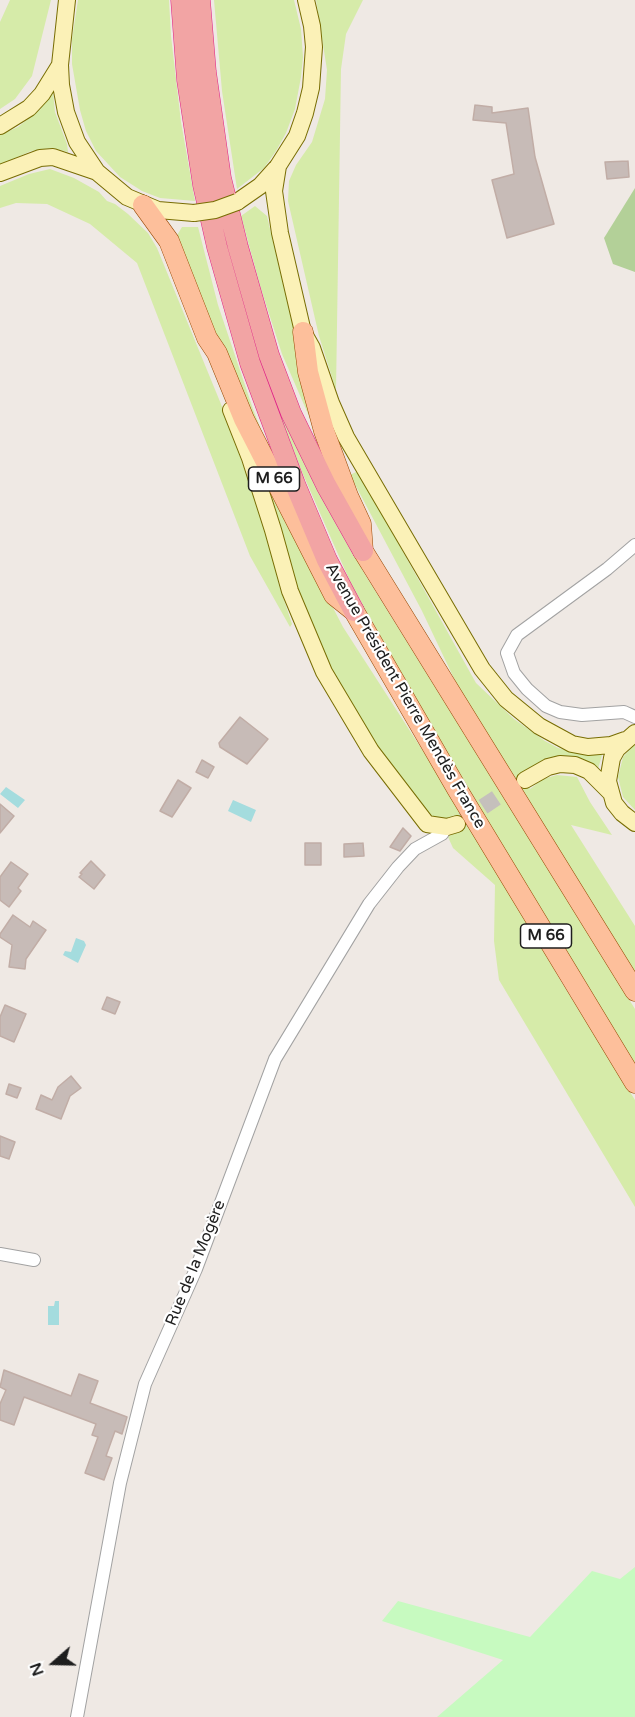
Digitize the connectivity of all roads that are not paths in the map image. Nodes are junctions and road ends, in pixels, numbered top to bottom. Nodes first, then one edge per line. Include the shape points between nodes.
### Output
1 (67, 0) edge
2 (181, 0) edge
3 (200, 0) edge
4 (306, 0) edge
5 (60, 65) junction
6 (0, 126) edge
7 (278, 166) junction
8 (97, 172) junction
9 (0, 173) edge
10 (142, 205) junction
11 (303, 332) junction
12 (207, 338) junction
13 (635, 545) edge
14 (363, 551) junction
15 (354, 611) junction
16 (635, 717) edge
17 (630, 736) edge
18 (525, 780) tunnel mouth
19 (610, 792) junction
20 (635, 823) edge
21 (427, 824) junction
22 (452, 825) joint
23 (416, 849) junction
24 (635, 991) edge
25 (635, 1083) edge
26 (0, 1254) edge
27 (34, 1260) dead end
28 (77, 1717) edge

1 - 5 main road
2 - 15 highway, Avenue Président Pierre Mendès France / M 66 via 187,80 203,185 247,353 299,495
3 - 14 highway, M 66 via 221,178 269,355 296,424
4 - 7 main road via 314,47 311,88 297,135
5 - 6 main road via 29,108
5 - 8 main road via 66,112 77,142
7 - 10 main road, bridge via 260,186 237,202 215,210 194,213
7 - 11 main road, M 66 via 276,210
8 - 9 main road via 53,157
8 - 10 main road
10 - 12 main road, M 66 via 169,241
11 - 14 main road, M 66 via 308,372 324,431 361,524
11 - 17 main road, M 66 via 346,437 482,669 506,699 540,726 572,744 611,745
12 - 15 main road, M 66 via 334,595
12 - 21 main road via 210,356 250,458 290,591 324,672 371,751
13 - 16 street via 517,634 507,653 514,673 546,706 582,715 624,712
14 - 24 main road, M 66
15 - 25 main road, Avenue Président Pierre Mendès France / M 66
17 - 19 main road via 612,758
18 - 19 main road via 548,767 575,765 589,771
19 - 20 main road via 621,813
21 - 22 main road
21 - 23 street
22 - 23 street
23 - 28 street, Rue de la Mogère via 369,904 275,1059 196,1269 146,1384 120,1483
26 - 27 street

